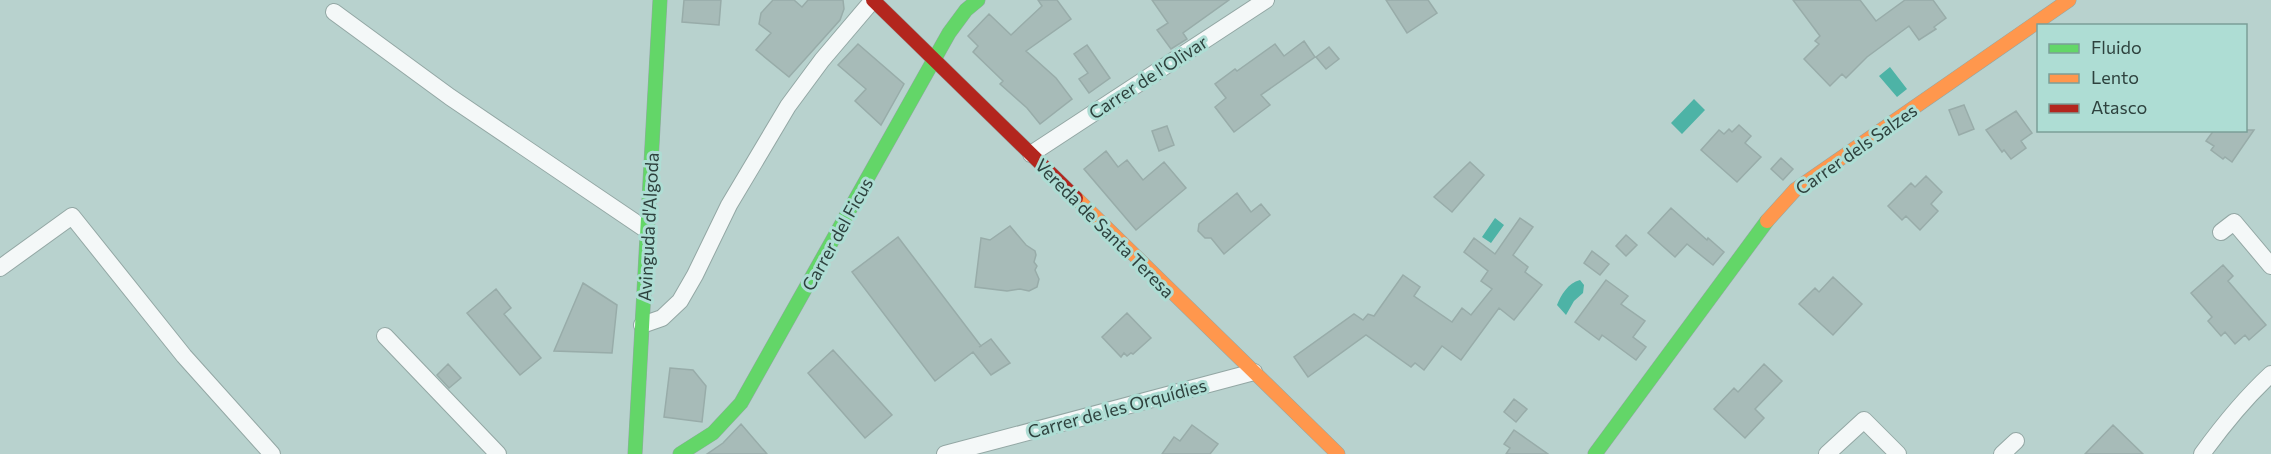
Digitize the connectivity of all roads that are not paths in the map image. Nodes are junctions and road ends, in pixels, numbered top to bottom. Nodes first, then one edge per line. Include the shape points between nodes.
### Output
1 (660, 0) edge
2 (873, 0) edge
3 (978, 0) edge
4 (1266, 0) edge
5 (2069, 0) edge
6 (334, 12) dead end
7 (935, 60) junction
8 (1031, 154) junction
9 (648, 231) junction
10 (2221, 232) dead end
11 (2271, 266) edge
12 (0, 268) edge
13 (642, 325) junction
14 (385, 336) dead end
15 (1254, 372) junction
16 (2271, 374) edge
17 (2016, 441) dead end
18 (272, 454) edge
19 (498, 454) edge
20 (635, 454) edge
21 (680, 454) edge
22 (945, 454) edge
23 (1338, 454) edge
24 (1595, 454) edge
25 (1827, 454) edge
26 (1898, 454) edge
27 (2002, 454) edge
28 (2202, 454) edge

1 - 9 street, Avinguda d'Algoda
2 - 7 street, Vereda de Santa Teresa
2 - 13 street via 788,106 729,205 680,301 662,318
3 - 7 street, Carrer del Ficus via 949,33
4 - 8 street, Carrer de l'Olivar
5 - 24 street, Carrer dels Salzes via 1795,190 1769,218
6 - 9 street via 450,97
7 - 8 street, Vereda de Santa Teresa
7 - 21 street, Carrer del Ficus via 741,404 713,433
8 - 15 street, Vereda de Santa Teresa
9 - 13 street, Avinguda d'Algoda
10 - 11 street via 2234,222
12 - 18 street via 72,216 184,356
13 - 20 street, Avinguda d'Algoda
14 - 19 street
15 - 22 street, Carrer de les Orquídies
15 - 23 street, Vereda de Santa Teresa
16 - 28 street
17 - 27 street
25 - 26 street via 1864,420

